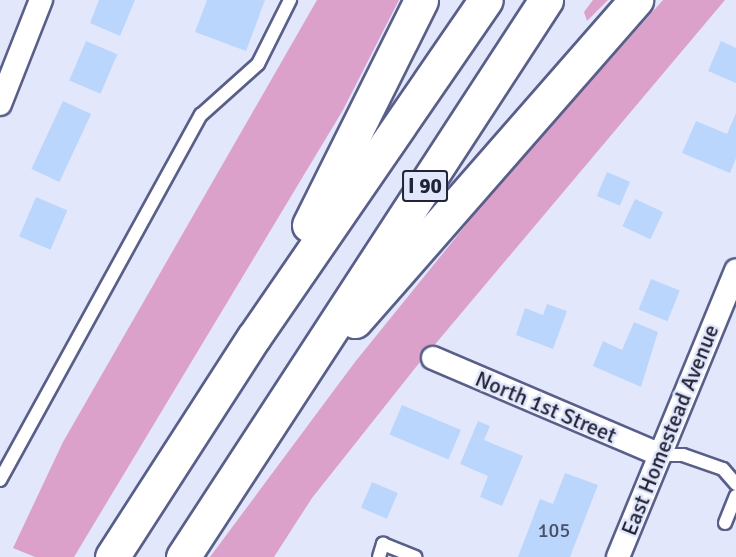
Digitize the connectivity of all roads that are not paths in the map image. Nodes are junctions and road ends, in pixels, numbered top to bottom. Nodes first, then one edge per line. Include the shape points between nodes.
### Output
1 (41, 0) edge
2 (290, 0) edge
3 (420, 0) edge
4 (486, 0) edge
5 (546, 0) edge
6 (636, 0) edge
7 (0, 104) edge
8 (736, 270) edge
9 (254, 337) junction
10 (433, 358) dead end
11 (305, 372) junction
12 (660, 455) junction
13 (0, 480) edge
14 (736, 484) edge
15 (736, 496) edge
16 (725, 523) dead end
17 (112, 557) edge
18 (183, 557) edge
19 (379, 557) edge
20 (416, 557) edge
21 (618, 557) edge

1 - 7 street
2 - 13 lane via 258,64 201,115
3 - 9 highway, I 90
4 - 9 highway, I 90
5 - 11 highway, I 90
6 - 11 highway via 499,151 383,293
8 - 12 street, East Homestead Avenue
9 - 17 highway, I 90
10 - 12 street, North 1st Street
11 - 18 highway, I 90
12 - 14 lane via 683,455 723,469
12 - 21 street, East Homestead Avenue
15 - 16 lane
19 - 20 lane via 383,544

